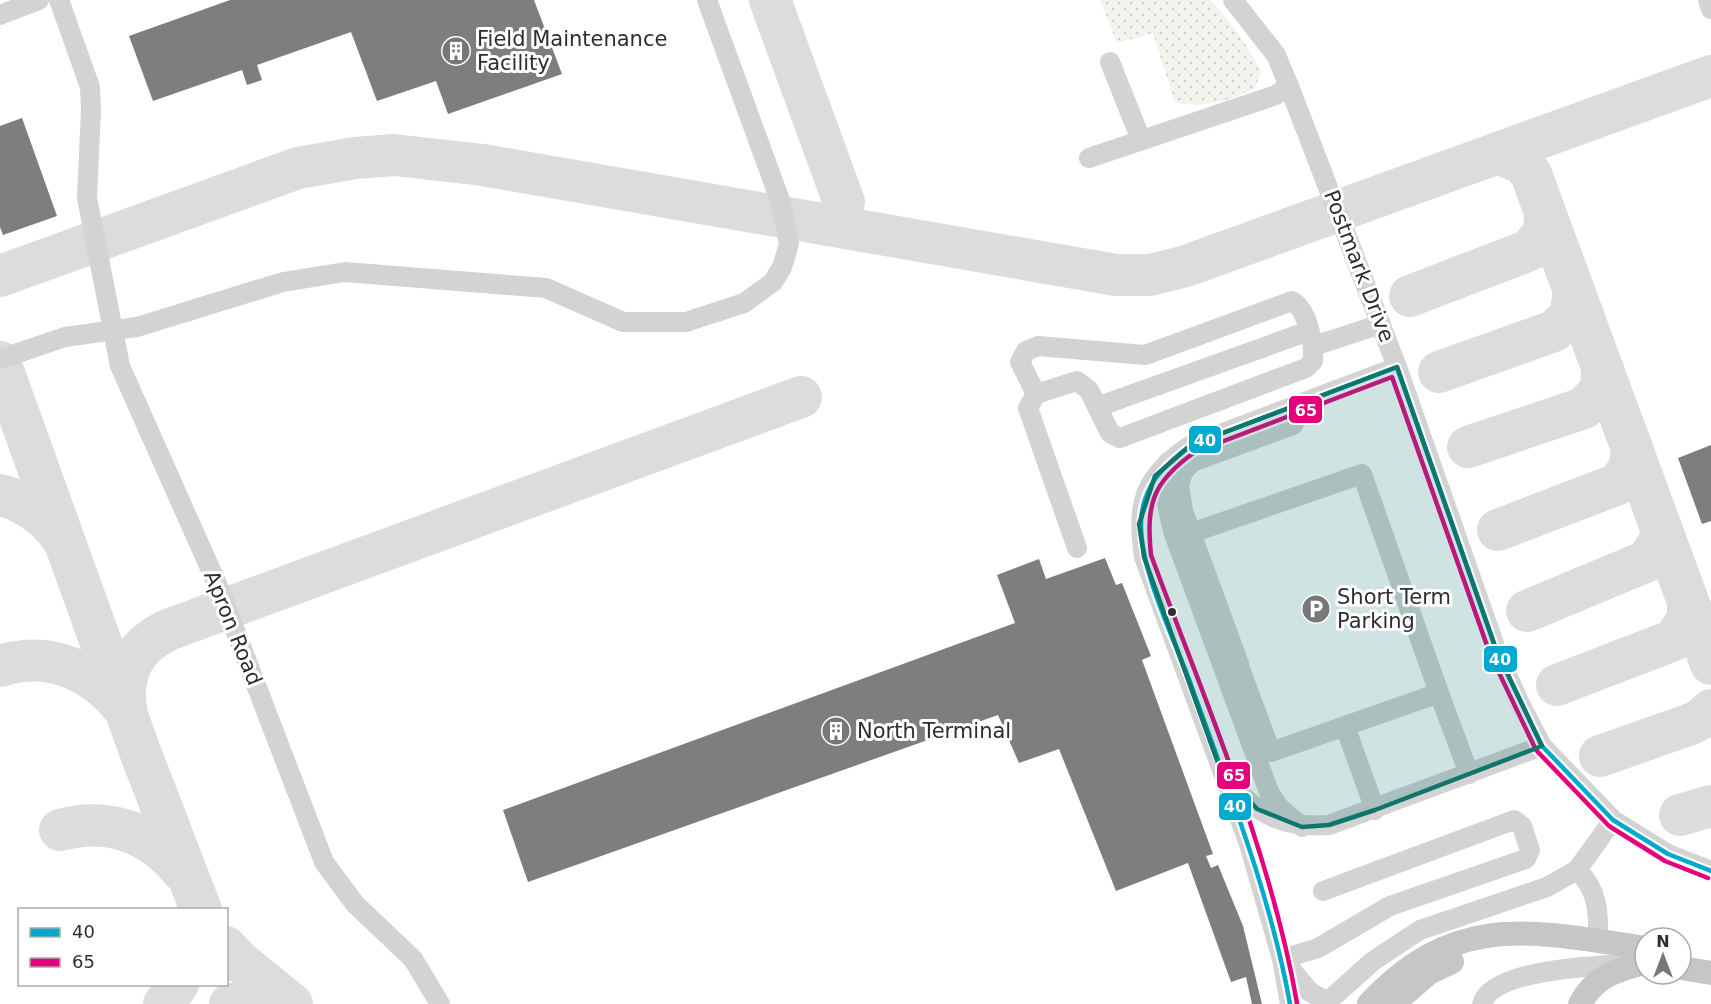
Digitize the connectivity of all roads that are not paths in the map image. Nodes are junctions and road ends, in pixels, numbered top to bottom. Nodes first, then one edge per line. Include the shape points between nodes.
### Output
1 (39, 0) edge
2 (59, 0) edge
3 (707, 0) edge
4 (1233, 0) edge
5 (1708, 0) edge
6 (1711, 9) edge
7 (0, 15) edge
8 (1110, 62) dead end
9 (1289, 86) junction
10 (1140, 140) junction
11 (1089, 158) dead end
12 (1381, 324) junction
13 (111, 332) junction
14 (1311, 338) junction
15 (0, 359) edge
16 (1397, 367) junction
17 (1036, 394) junction
18 (1306, 402) junction
19 (1097, 407) junction
20 (1169, 460) junction
21 (1191, 533) junction
22 (1077, 548) dead end
23 (1439, 693) junction
24 (1345, 726) junction
25 (1542, 746) junction
26 (1219, 766) junction
27 (1468, 774) junction
28 (1374, 810) junction
29 (1613, 820) junction
30 (1302, 827) junction
31 (1577, 870) junction
32 (1711, 871) edge
33 (1323, 891) dead end
34 (1598, 941) junction
35 (1633, 954) edge
36 (1693, 955) edge
37 (1633, 957) edge
38 (1711, 957) edge
39 (1282, 958) junction
40 (1633, 960) edge
41 (1633, 963) edge
42 (1693, 970) edge
43 (1711, 973) edge
44 (1326, 1003) edge
45 (440, 1004) edge
46 (1290, 1004) edge
47 (1369, 1004) edge
48 (1393, 1004) edge
49 (1482, 1004) edge
50 (1580, 1004) edge

1 - 7 street
2 - 13 street, Apron Road via 90,87 87,198
3 - 13 street via 788,231 782,267 773,282 756,296 686,322 623,322 546,288 345,272 283,282 150,324
4 - 9 street, Postmark Drive via 1276,55
5 - 6 street
8 - 10 street
9 - 10 street via 1276,95
9 - 12 street, Postmark Drive
10 - 11 street
12 - 14 street
12 - 16 street, Postmark Drive
13 - 15 street via 65,337
13 - 45 street, Apron Road via 120,366 218,586 324,862 355,904 413,959
14 - 17 street via 1300,308 1292,301 1145,355 1038,346 1026,351 1020,362
14 - 19 street
14 - 19 street via 1313,361 1306,368 1120,438 1110,433
16 - 18 street
16 - 25 street, Postmark Drive via 1497,652
17 - 19 street via 1077,381 1089,390
17 - 22 street via 1028,408
18 - 20 street via 1191,445
18 - 21 street via 1293,425 1192,462 1183,472 1179,485
20 - 26 street via 1145,496 1139,524 1143,557
20 - 30 street via 1165,481 1167,511 1174,534 1269,792 1278,806
21 - 23 street via 1362,474
21 - 24 street via 1271,752
23 - 24 street
23 - 27 street
24 - 28 street
25 - 27 street
25 - 29 street, Postmark Drive
26 - 30 street via 1240,794 1257,808 1274,819
26 - 39 street via 1249,844
27 - 28 street
28 - 30 street via 1329,825
29 - 31 street
29 - 32 street, Postmark Drive via 1668,854
31 - 34 street via 1589,881 1599,912
31 - 44 street via 1547,886 1420,930 1373,961
33 - 39 street via 1514,820 1522,826 1530,850 1526,859 1390,906 1318,948
34 - 35 main road
34 - 47 main road via 1502,932 1473,937 1424,957 1402,971
36 - 38 main road
37 - 48 main road via 1529,947 1476,953 1429,973
39 - 44 street via 1311,992
39 - 46 street
40 - 49 street via 1518,979 1492,989
41 - 50 main road via 1603,976
42 - 43 main road

